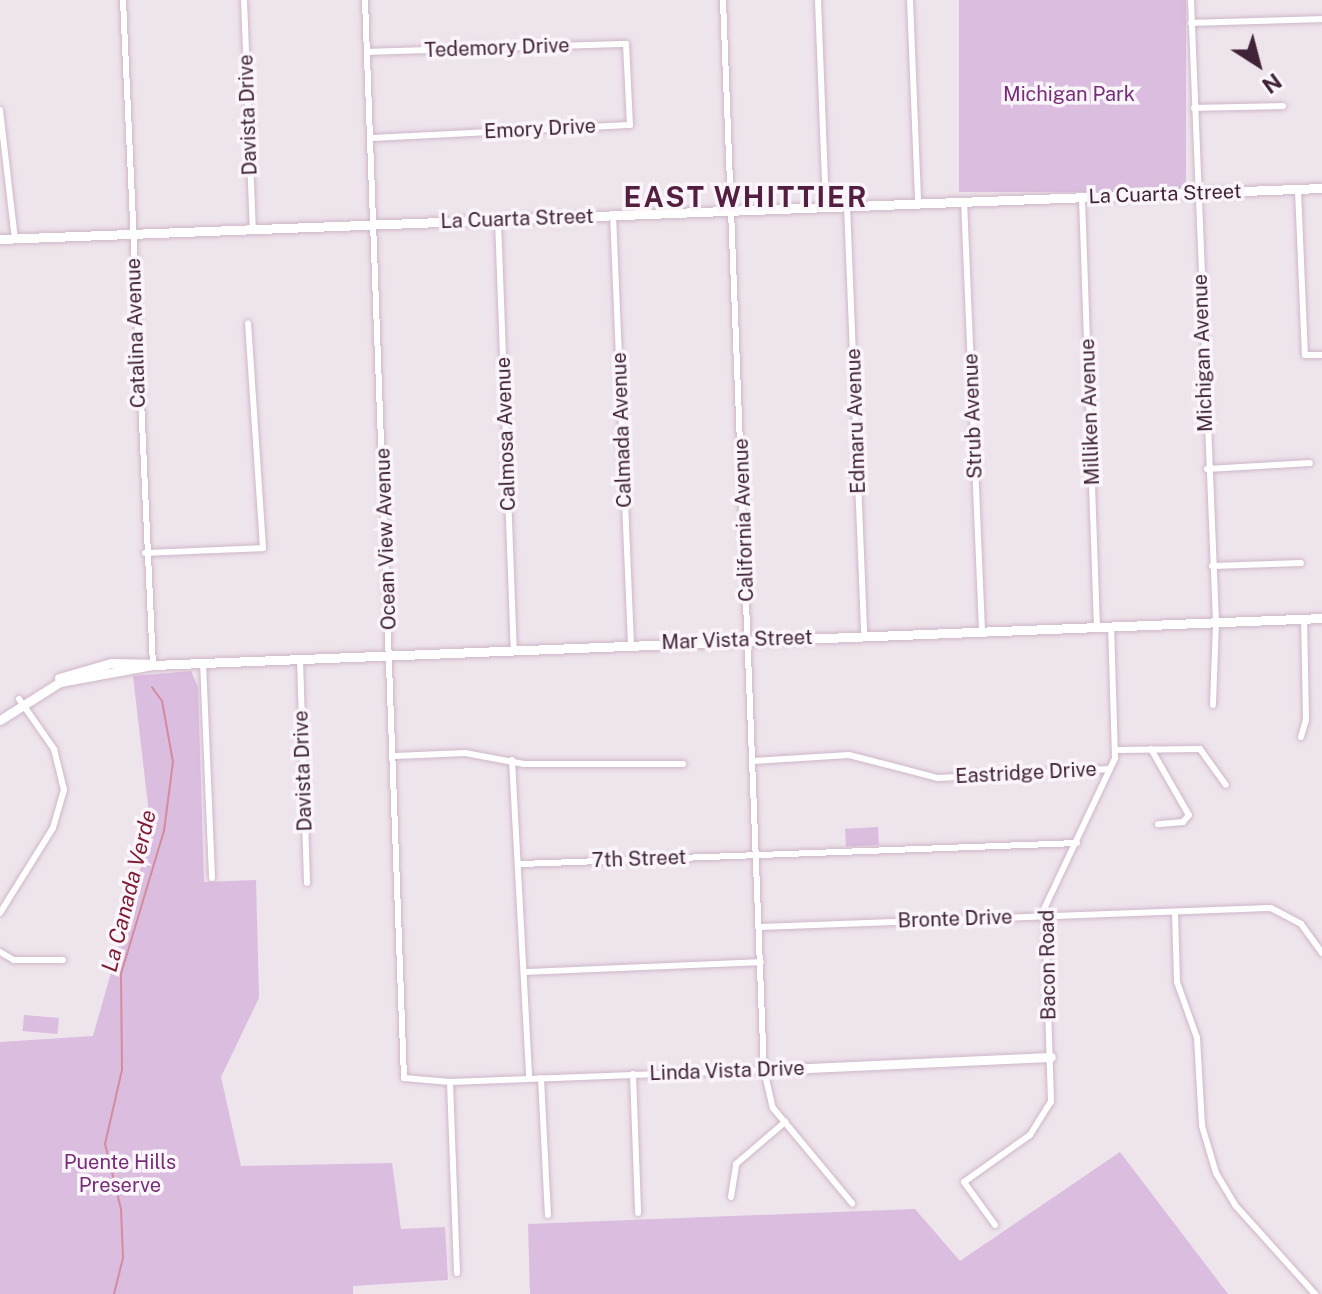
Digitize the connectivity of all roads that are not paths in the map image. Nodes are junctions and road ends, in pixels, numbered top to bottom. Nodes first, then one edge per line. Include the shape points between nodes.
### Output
1 (123, 0) edge
2 (244, 0) edge
3 (365, 0) edge
4 (723, 0) edge
5 (818, 0) edge
6 (910, 0) edge
7 (1191, 0) edge
8 (1322, 19) edge
9 (1191, 23) junction
10 (626, 44) joint
11 (367, 52) junction
12 (1283, 106) dead end
13 (1194, 108) junction
14 (0, 110) edge
15 (370, 138) junction
16 (1322, 188) edge
17 (1298, 190) junction
18 (1197, 192) junction
19 (1082, 198) junction
20 (964, 201) junction
21 (918, 203) junction
22 (847, 206) junction
23 (826, 207) junction
24 (731, 210) junction
25 (613, 215) junction
26 (498, 220) junction
27 (375, 226) junction
28 (253, 230) junction
29 (132, 235) junction
30 (0, 239) edge
31 (15, 239) junction
32 (248, 323) dead end
33 (1322, 355) edge
34 (1310, 463) dead end
35 (1207, 469) junction
36 (145, 553) junction
37 (1301, 563) dead end
38 (1212, 566) junction
39 (1322, 618) edge
40 (1304, 619) junction
41 (1216, 622) junction
42 (1097, 626) junction
43 (1111, 626) junction
44 (982, 630) junction
45 (864, 635) junction
46 (749, 639) junction
47 (631, 644) junction
48 (514, 649) junction
49 (390, 654) junction
50 (300, 658) junction
51 (203, 662) junction
52 (153, 665) junction
53 (21, 702) junction
54 (1213, 705) dead end
55 (0, 712) edge
56 (0, 720) edge
57 (1301, 737) dead end
58 (1151, 749) junction
59 (1116, 750) junction
60 (395, 756) junction
61 (512, 760) junction
62 (753, 761) junction
63 (683, 764) dead end
64 (1110, 769) junction
65 (1226, 785) dead end
66 (1158, 824) dead end
67 (1077, 843) junction
68 (757, 855) junction
69 (521, 864) junction
70 (212, 878) dead end
71 (307, 883) dead end
72 (0, 913) edge
73 (1175, 913) junction
74 (1045, 915) junction
75 (760, 927) junction
76 (0, 952) edge
77 (1322, 953) edge
78 (63, 960) dead end
79 (761, 962) junction
80 (525, 972) junction
81 (1051, 1057) junction
82 (764, 1070) junction
83 (633, 1074) junction
84 (404, 1078) joint
85 (529, 1078) junction
86 (541, 1078) junction
87 (450, 1082) junction
88 (785, 1122) junction
89 (731, 1197) dead end
90 (852, 1203) dead end
91 (638, 1213) dead end
92 (548, 1215) dead end
93 (995, 1225) dead end
94 (457, 1273) dead end
95 (1315, 1294) edge

1 - 29 street, Catalina Avenue
2 - 28 street, Davista Drive
3 - 11 street, Ocean View Avenue
4 - 24 street, California Avenue
5 - 23 street
6 - 21 street
7 - 9 street, Michigan Avenue
8 - 9 street
9 - 13 street, Michigan Avenue
10 - 11 street, Tedemory Drive
10 - 15 street, Emory Drive via 630,125
11 - 15 street, Ocean View Avenue
12 - 13 street
13 - 18 street, Michigan Avenue
14 - 31 street
15 - 27 street, Ocean View Avenue
16 - 17 street, La Cuarta Street
17 - 18 street, La Cuarta Street
17 - 33 street via 1305,355
18 - 19 street, La Cuarta Street
18 - 35 street, Michigan Avenue
19 - 20 street, La Cuarta Street
19 - 42 street, Milliken Avenue
20 - 21 street, La Cuarta Street
20 - 44 street, Strub Avenue
21 - 22 street, La Cuarta Street
22 - 23 street, La Cuarta Street
22 - 45 street, Edmaru Avenue
23 - 24 street, La Cuarta Street
24 - 25 street, La Cuarta Street
24 - 46 street, California Avenue
25 - 26 street, La Cuarta Street
25 - 47 street, Calmada Avenue
26 - 27 street, La Cuarta Street
26 - 48 street, Calmosa Avenue
27 - 28 street, La Cuarta Street
27 - 49 street, Ocean View Avenue
28 - 29 street, La Cuarta Street
29 - 31 street, La Cuarta Street
29 - 36 street, Catalina Avenue
30 - 31 street, La Cuarta Street
32 - 36 street via 263,548
34 - 35 street
35 - 38 street, Michigan Avenue
36 - 52 street, Catalina Avenue
37 - 38 street
38 - 41 street, Michigan Avenue
39 - 40 street, Mar Vista Street
40 - 41 street, Mar Vista Street
40 - 57 street via 1306,720
41 - 43 street, Mar Vista Street
41 - 54 street, Michigan Avenue
42 - 43 street, Mar Vista Street
42 - 44 street, Mar Vista Street
43 - 59 street, Bacon Road
44 - 45 street, Mar Vista Street
45 - 46 street, Mar Vista Street
46 - 47 street, Mar Vista Street
46 - 62 street, California Avenue
47 - 48 street, Mar Vista Street
48 - 49 street, Mar Vista Street
49 - 50 street, Mar Vista Street
49 - 60 street, Ocean View Avenue
50 - 51 street, Mar Vista Street
50 - 71 street, Davista Drive
51 - 52 street, Mar Vista Street
51 - 70 street
52 - 53 street, Mar Vista Street via 131,661 93,666
53 - 55 street, Mar Vista Street
53 - 56 street, Mar Vista Street
53 - 72 street via 54,749 64,790 53,828
58 - 59 street, Eastridge Drive
58 - 65 street, Eastridge Drive via 1200,749
58 - 66 street via 1189,815 1183,822
59 - 64 street, Bacon Road
60 - 61 street via 465,753
60 - 84 street, Ocean View Avenue
61 - 63 street
61 - 69 street
62 - 64 street, Eastridge Drive via 849,755 938,778
62 - 68 street, California Avenue
64 - 67 street, Bacon Road
67 - 68 street, 7th Street
67 - 74 street, Bacon Road via 1048,896
68 - 69 street, 7th Street
68 - 75 street, California Avenue
69 - 80 street
73 - 74 street, Bronte Drive
73 - 77 street, Bronte Drive via 1271,908 1301,924
73 - 95 street via 1177,982 1197,1038 1202,1126 1216,1173 1235,1205
74 - 75 street, Bronte Drive
74 - 81 street, Bacon Road
75 - 79 street, California Avenue
76 - 78 street via 14,960
79 - 80 street
79 - 82 street, California Avenue
80 - 85 street
81 - 82 street, Linda Vista Drive
81 - 93 street, Bacon Road via 1047,1114 1030,1135 964,1182
82 - 83 street, Linda Vista Drive
82 - 88 street, California Avenue via 769,1100
83 - 86 street, Linda Vista Drive
83 - 91 street
84 - 87 street, Linda Vista Drive
85 - 86 street, Linda Vista Drive
85 - 87 street, Linda Vista Drive
86 - 92 street
87 - 94 street
88 - 89 street via 736,1164
88 - 90 street, California Avenue

